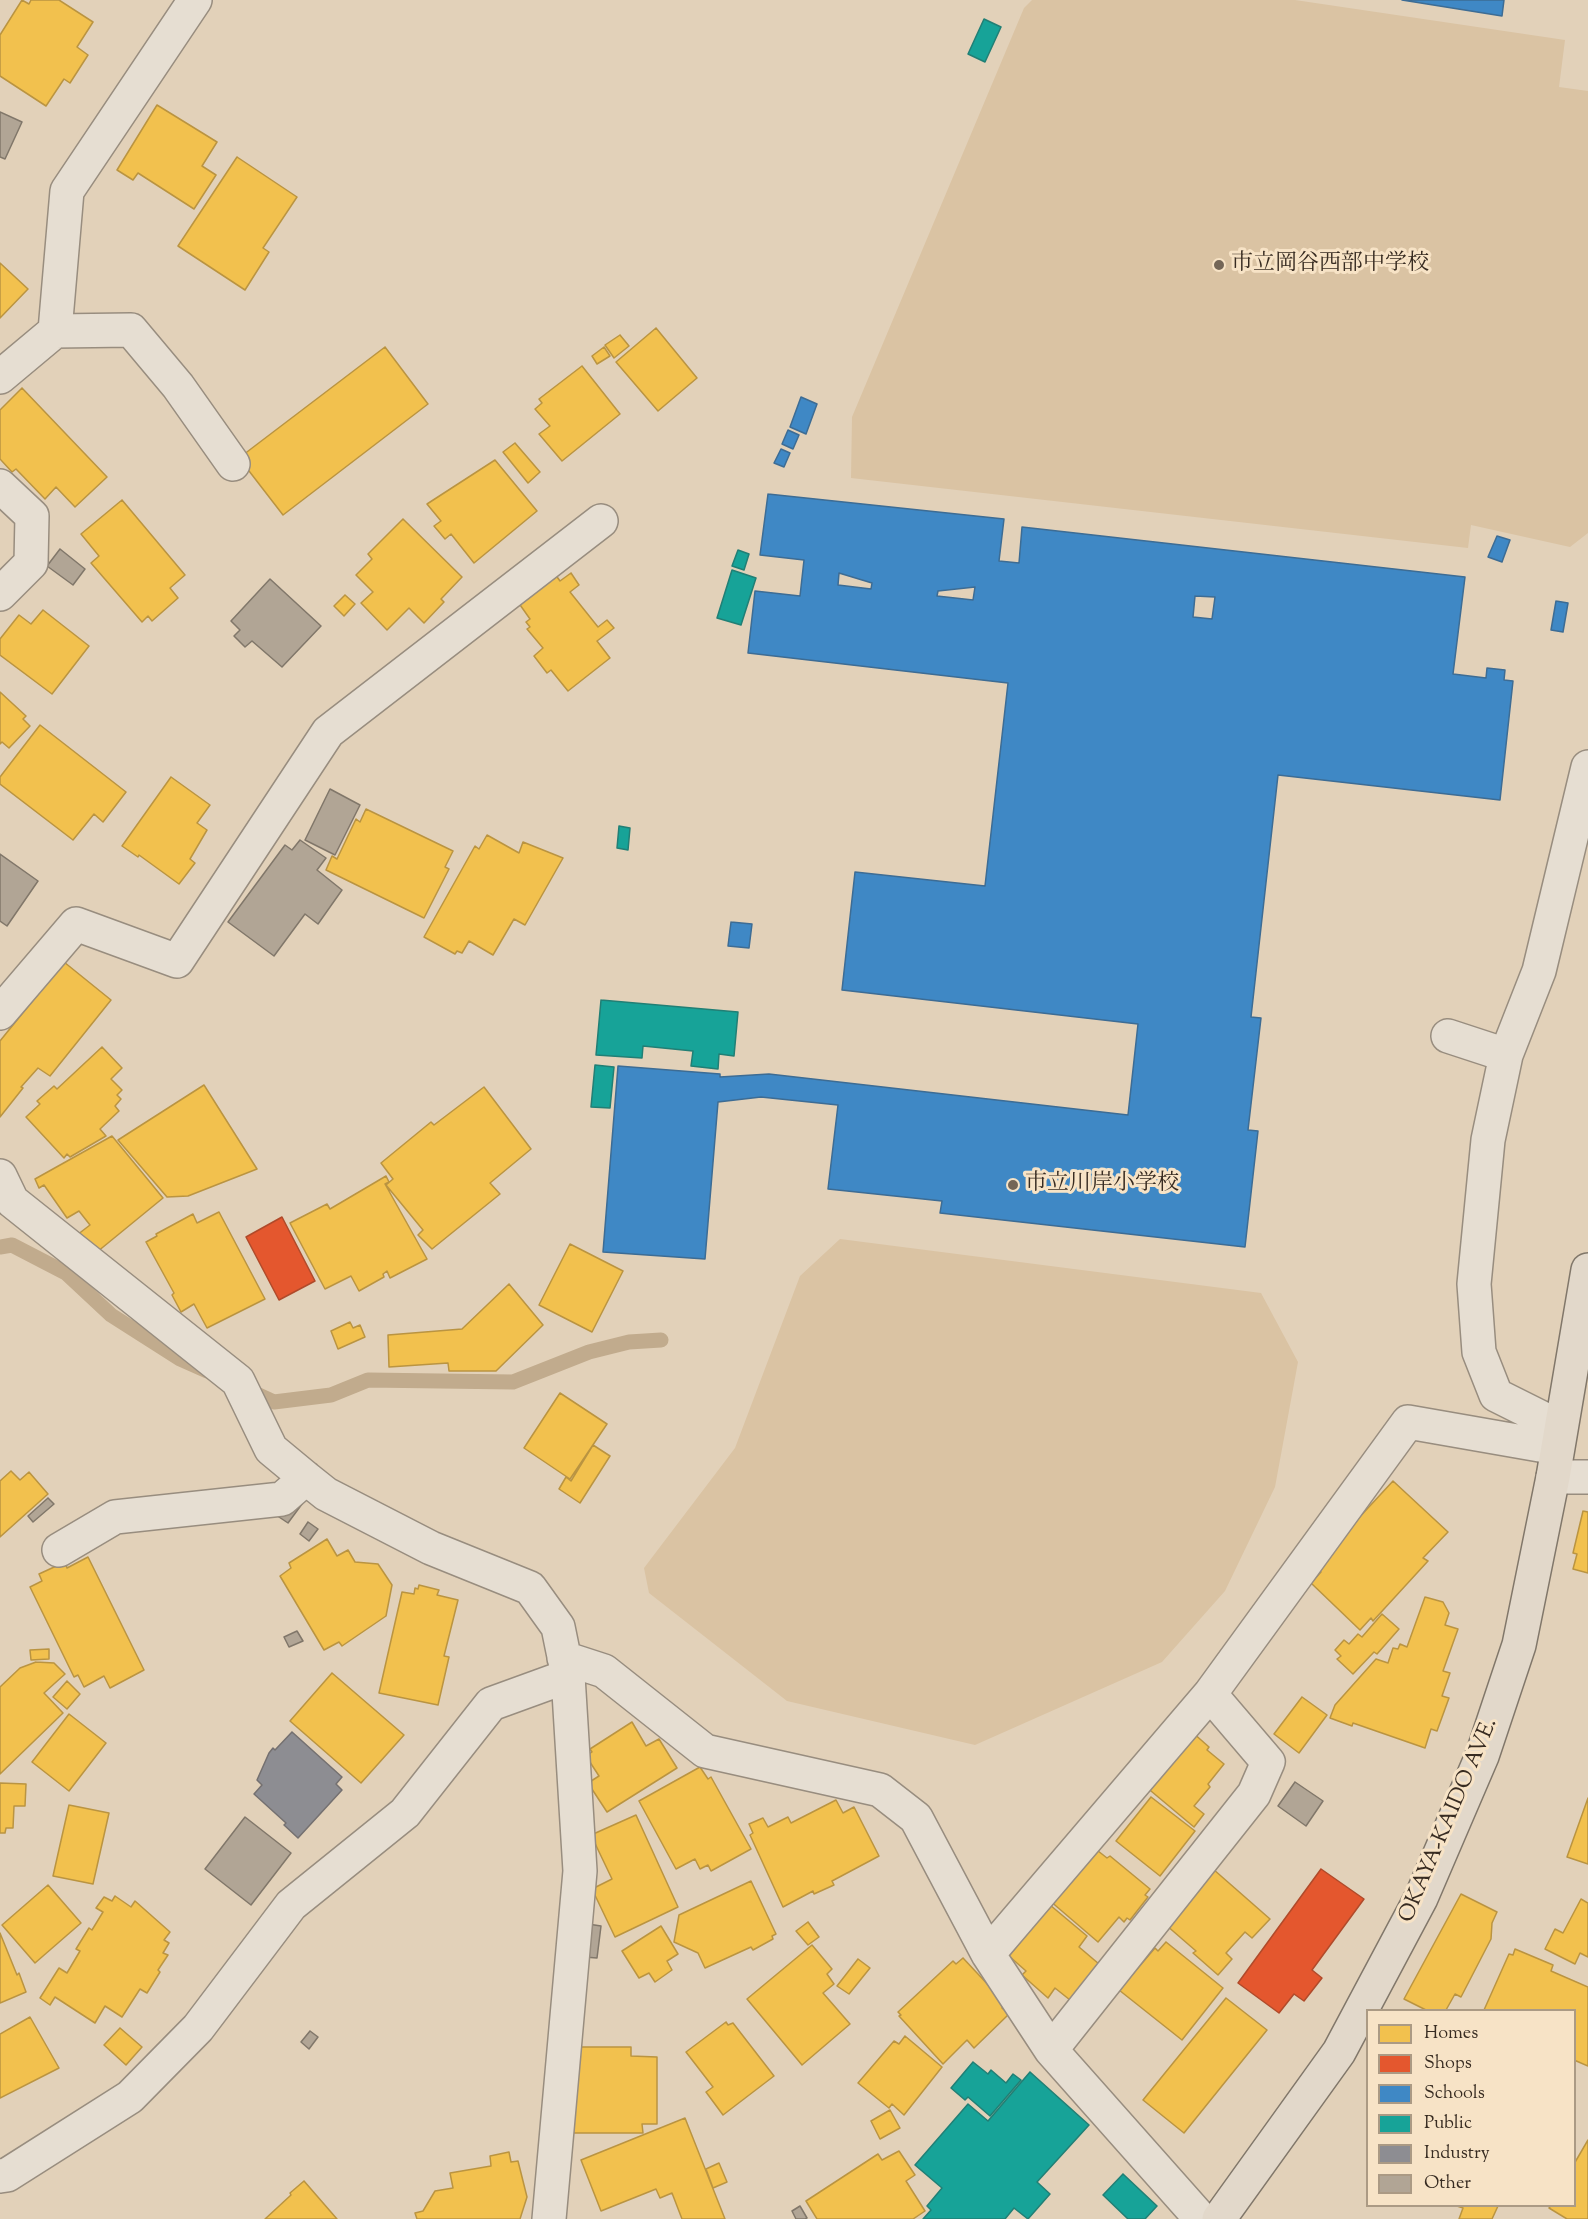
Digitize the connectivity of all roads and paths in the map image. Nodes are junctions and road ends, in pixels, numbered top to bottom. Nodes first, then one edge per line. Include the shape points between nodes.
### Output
1 (195, 0) edge
2 (55, 332) junction
3 (0, 377) edge
4 (233, 464) dead end
5 (0, 486) edge
6 (601, 521) dead end
7 (0, 594) edge
8 (1588, 767) edge
9 (0, 1013) edge
10 (1448, 1036) dead end
11 (1506, 1056) junction
12 (4, 1194) edge
13 (1588, 1270) edge
14 (1557, 1451) junction
15 (1588, 1477) edge
16 (306, 1478) junction
17 (59, 1550) dead end
18 (566, 1667) junction
19 (1210, 1694) junction
20 (988, 1954) junction
21 (1051, 2050) junction
22 (0, 2176) edge
23 (549, 2219) edge
24 (1200, 2219) edge
25 (1219, 2219) edge

1 - 2 street via 68,191
2 - 3 street
2 - 4 street via 131,330
5 - 7 street via 32,516 31,563
6 - 9 street via 328,732 177,961 76,924
8 - 11 street via 1539,971
10 - 11 street
11 - 14 street via 1488,1140 1474,1284 1479,1352 1496,1395
12 - 16 street via 238,1381 271,1449
13 - 14 main road, OKAYA-KAIDO AVE.
14 - 15 street
14 - 19 street via 1408,1422
14 - 25 main road, OKAYA-KAIDO AVE. via 1519,1645 1482,1756 1421,1898 1339,2052
16 - 17 street via 282,1499 115,1517
16 - 18 street via 326,1494 431,1548 530,1588 558,1626
18 - 20 street via 604,1671 705,1751 880,1790 916,1818
18 - 22 street via 491,1704 405,1813 291,1905 198,2028 130,2097
18 - 23 street via 580,1871
19 - 20 street
19 - 21 street via 1268,1762 1254,1794
20 - 21 street
21 - 24 street

